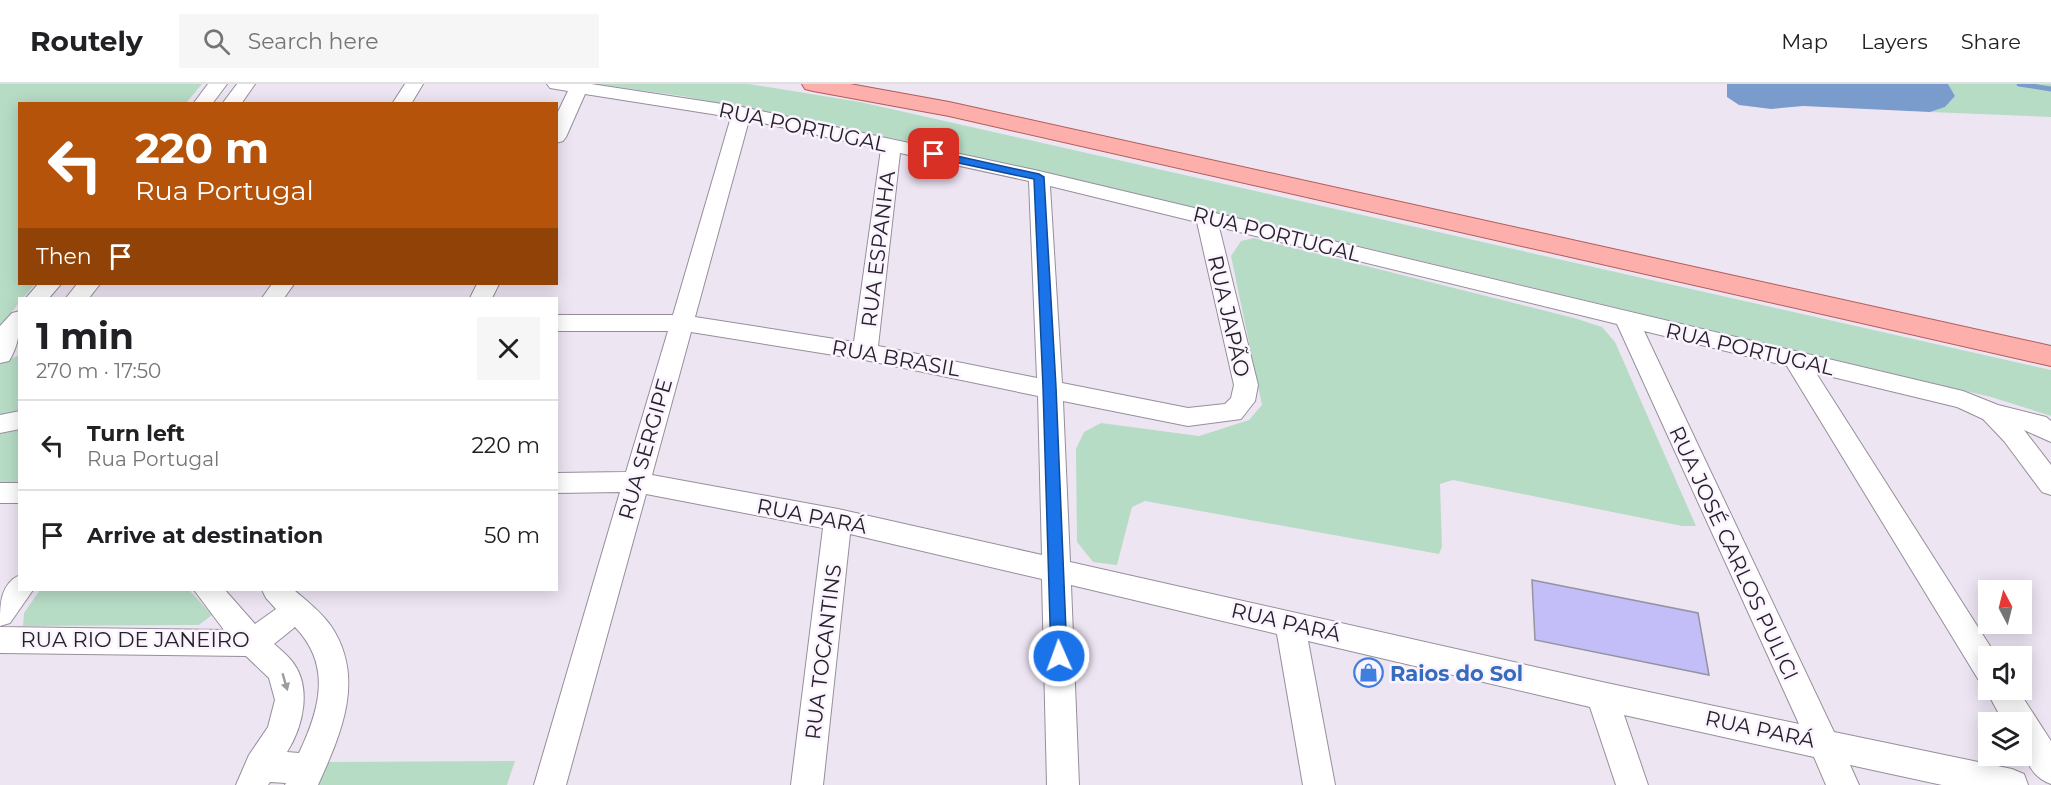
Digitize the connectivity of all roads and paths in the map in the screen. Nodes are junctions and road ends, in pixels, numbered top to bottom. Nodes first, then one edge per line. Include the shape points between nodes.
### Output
1 (218, 84) edge
2 (246, 84) edge
3 (414, 84) edge
4 (556, 84) edge
5 (813, 84) edge
6 (580, 87) junction
7 (204, 102) edge
8 (232, 102) edge
9 (402, 102) edge
10 (742, 113) junction
11 (558, 132) edge
12 (891, 146) junction
13 (1039, 177) junction
14 (1206, 216) junction
15 (49, 285) edge
16 (88, 285) edge
17 (38, 297) edge
18 (78, 297) edge
19 (1627, 320) junction
20 (18, 321) edge
21 (558, 323) edge
22 (682, 323) junction
23 (865, 352) junction
24 (7, 353) edge
25 (2051, 356) edge
26 (1795, 359) junction
27 (1050, 387) junction
28 (1232, 413) joint
29 (1992, 413) junction
30 (18, 420) edge
31 (0, 424) edge
32 (2051, 433) edge
33 (635, 482) junction
34 (558, 483) edge
35 (2051, 485) edge
36 (0, 493) edge
37 (18, 493) edge
38 (838, 520) junction
39 (1056, 569) junction
40 (18, 590) edge
41 (209, 591) edge
42 (286, 600) edge
43 (0, 614) edge
44 (1290, 623) junction
45 (0, 640) edge
46 (253, 643) junction
47 (1978, 652) edge
48 (1602, 696) junction
49 (2007, 700) edge
50 (1822, 743) junction
51 (2051, 769) edge
52 (256, 776) edge
53 (304, 777) edge
54 (550, 785) edge
55 (807, 785) edge
56 (1063, 785) edge
57 (1320, 785) edge
58 (1632, 785) edge
59 (1843, 785) edge
60 (2012, 785) edge

1 - 7 street
2 - 8 street
3 - 9 street
4 - 6 street, RUA PORTUGAL
5 - 25 main road via 949,109
6 - 10 street, RUA PORTUGAL
6 - 11 street
10 - 12 street, RUA PORTUGAL
10 - 22 street, RUA SERGIPE
12 - 13 street, RUA PORTUGAL
12 - 23 street, RUA ESPANHA
13 - 14 street, RUA PORTUGAL
13 - 27 street
14 - 19 street, RUA PORTUGAL
14 - 28 street, RUA JAPÃO via 1246,385 1243,400
15 - 17 street
16 - 18 street
19 - 26 street, RUA PORTUGAL
19 - 50 street, RUA JOSÉ CARLOS PULICI
20 - 24 street via 9,330
21 - 22 street, RUA BRASIL
22 - 23 street, RUA BRASIL
22 - 33 street, RUA SERGIPE
23 - 27 street, RUA BRASIL
26 - 29 street, RUA PORTUGAL via 1963,400
26 - 47 street
27 - 28 street, RUA BRASIL via 1188,417
27 - 39 street
29 - 32 street via 2037,424
29 - 35 street
30 - 31 street
33 - 34 street, RUA PARÁ
33 - 38 street, RUA PARÁ
33 - 54 street, RUA SERGIPE
36 - 37 street
38 - 39 street, RUA PARÁ
38 - 55 street, RUA TOCANTINS
39 - 44 street, RUA PARÁ
39 - 56 street
40 - 43 street
41 - 46 street
42 - 46 street, RUA RIO DE JANEIRO
42 - 53 street via 321,636 333,661 336,685 326,725
44 - 48 street, RUA PARÁ
44 - 57 street
45 - 46 street, RUA RIO DE JANEIRO
46 -> 52 street via 282,671 290,700 282,732
48 - 50 street, RUA PARÁ
48 - 58 street
49 - 51 street
50 - 59 street, RUA JOSÉ CARLOS PULICI
50 - 60 street, RUA PARÁ
52 - 53 street

